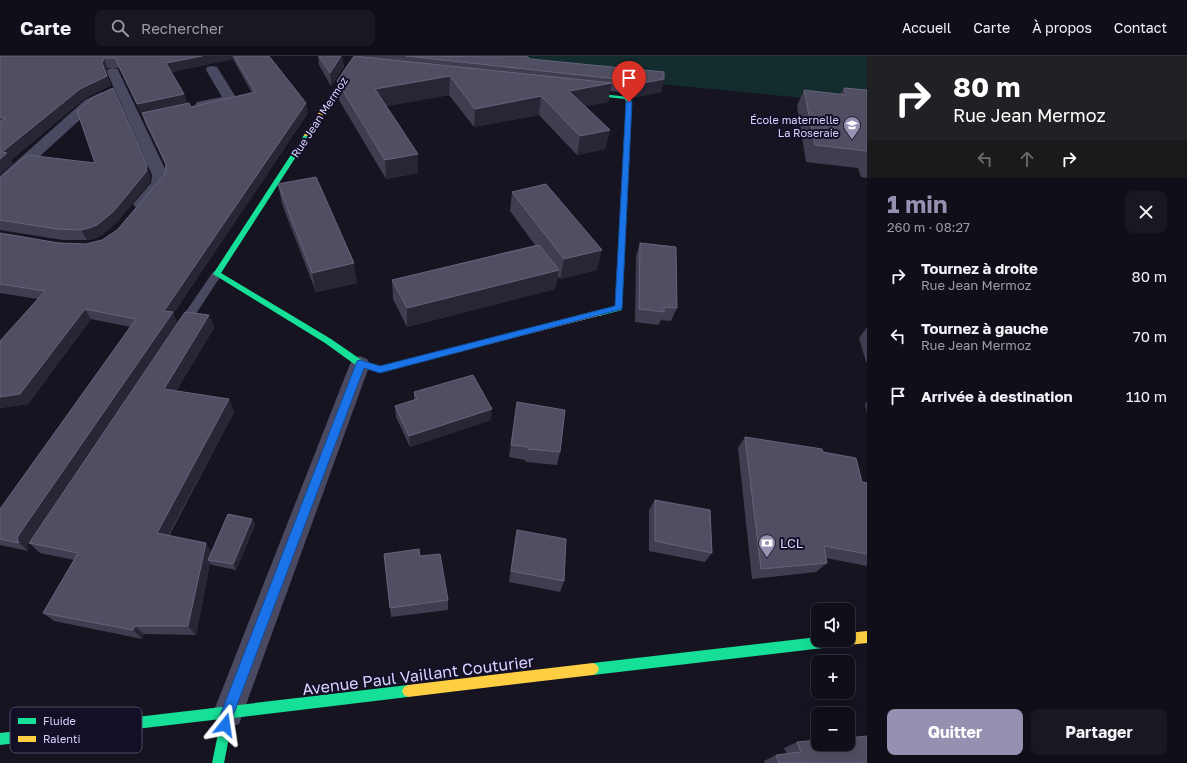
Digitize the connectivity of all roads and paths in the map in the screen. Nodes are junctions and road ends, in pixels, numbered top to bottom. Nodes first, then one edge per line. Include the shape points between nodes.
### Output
1 (212, 70) dead end
2 (113, 72) dead end
3 (120, 88) junction
4 (186, 109) edge
5 (0, 184) edge
6 (130, 218) edge
7 (217, 274) junction
8 (173, 339) edge
9 (360, 364) junction
10 (867, 637) edge
11 (855, 638) edge
12 (811, 643) edge
13 (228, 713) junction
14 (142, 723) edge
15 (10, 739) edge
16 (0, 740) edge
17 (218, 763) edge

1 - 4 street via 230,99
2 - 3 street
3 - 5 street via 90,103
3 - 6 street via 142,119 160,176 159,184
7 - 8 lane
7 - 9 street, Rue Jean Mermoz via 328,341
7 - 9 street, Rue Jean Mermoz via 350,68 627,98 629,102 619,308 380,369
9 - 13 street
10 - 11 street
12 - 13 street, Avenue Paul Vaillant Couturier
13 - 14 street, Avenue Paul Vaillant Couturier
13 - 17 street
15 - 16 street, Avenue Paul Vaillant Couturier

